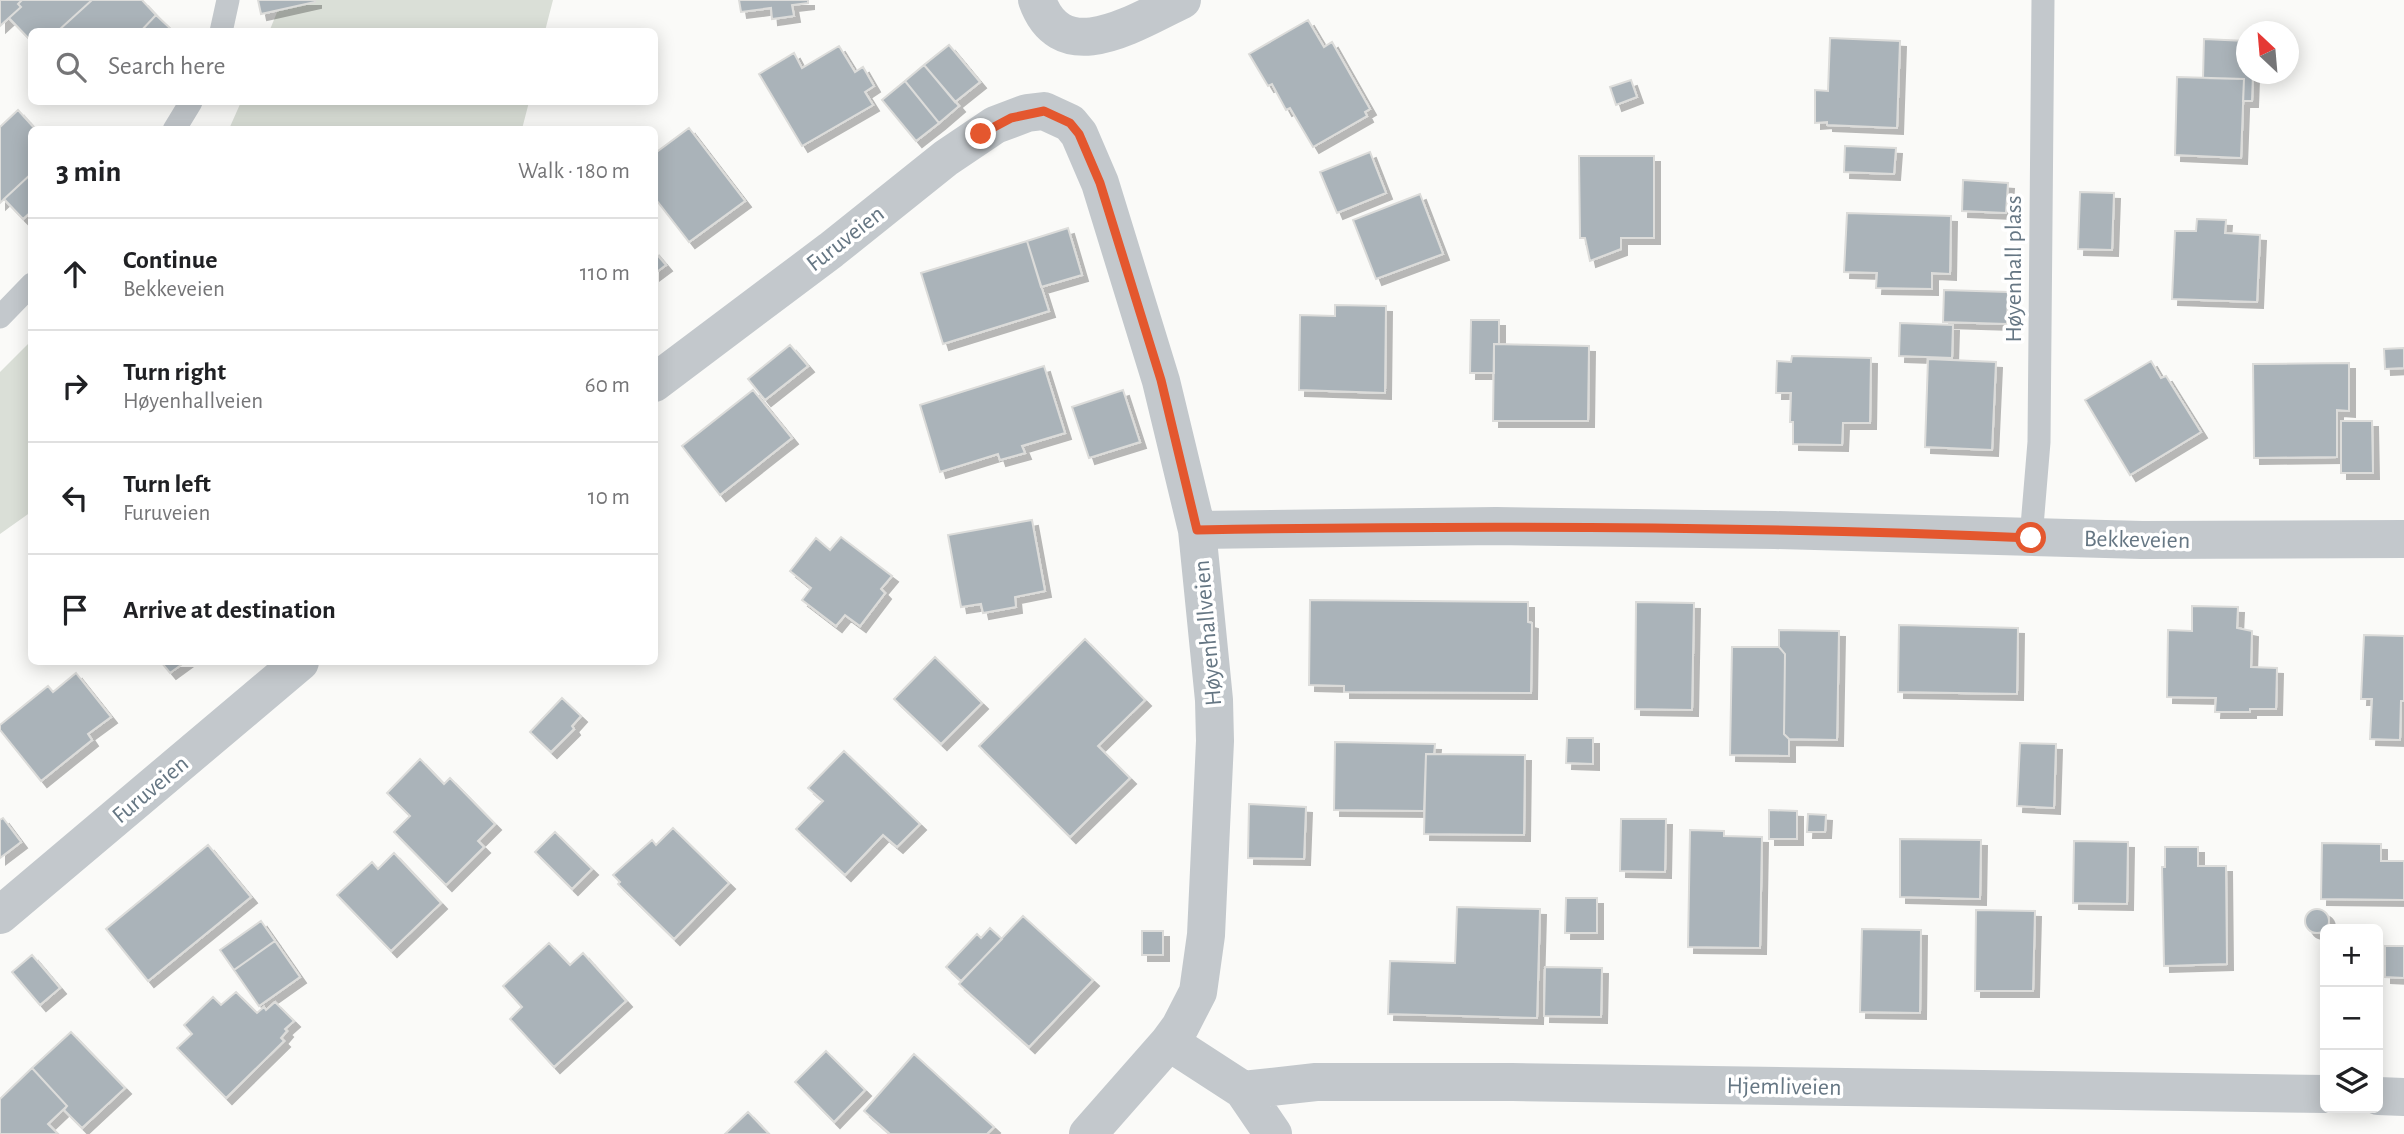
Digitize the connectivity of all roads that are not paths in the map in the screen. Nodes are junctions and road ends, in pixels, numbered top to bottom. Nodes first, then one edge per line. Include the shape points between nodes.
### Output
1 (228, 0) edge
2 (1037, 0) edge
3 (1182, 0) edge
4 (2043, 0) edge
5 (222, 28) edge
6 (189, 105) edge
7 (1044, 111) joint
8 (176, 126) edge
9 (28, 288) edge
10 (0, 317) edge
11 (658, 380) edge
12 (1197, 530) junction
13 (2031, 538) junction
14 (2404, 540) edge
15 (296, 665) edge
16 (0, 915) edge
17 (1169, 1042) junction
18 (1243, 1090) junction
19 (2320, 1094) edge
20 (2383, 1096) edge
21 (2404, 1097) edge
22 (1088, 1134) edge
23 (1273, 1134) edge

1 - 5 lane
2 - 3 street via 1048,23 1069,36 1093,37
4 - 13 lane, Høyenhall plass via 2039,442
6 - 8 lane
7 - 11 street, Furuveien via 1011,118 946,158
7 - 12 street, Høyenhallveien via 1070,123 1079,134 1100,183 1161,380
9 - 10 lane
12 - 13 street, Bekkeveien via 1496,526
12 - 17 street, Høyenhallveien via 1214,714 1206,935 1198,992
13 - 14 street, Bekkeveien
15 - 16 street, Furuveien
17 - 18 street
17 - 22 street, Høyenhallveien
18 - 19 street, Hjemliveien via 1316,1083 1512,1082
18 - 23 street
20 - 21 street

